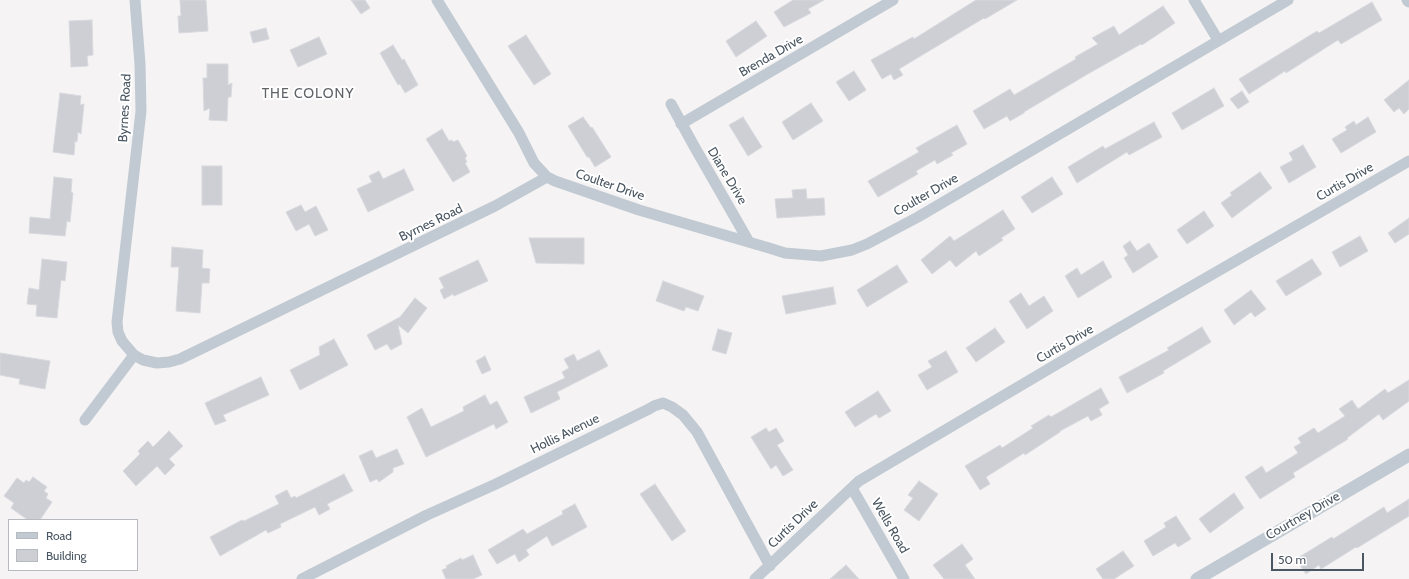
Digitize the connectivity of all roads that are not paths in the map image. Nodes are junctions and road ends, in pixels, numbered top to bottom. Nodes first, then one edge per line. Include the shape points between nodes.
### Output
1 (135, 0) edge
2 (437, 0) edge
3 (893, 0) edge
4 (1194, 0) edge
5 (1288, 0) edge
6 (1218, 40) junction
7 (671, 104) dead end
8 (682, 124) junction
9 (1409, 161) edge
10 (547, 177) junction
11 (749, 242) junction
12 (134, 355) junction
13 (85, 420) dead end
14 (1409, 455) edge
15 (852, 488) junction
16 (770, 566) junction
17 (302, 579) edge
18 (755, 579) edge
19 (904, 579) edge
20 (1197, 579) edge

1 - 12 street, Byrnes Road via 141,111 117,322 122,340
2 - 10 street via 534,163
3 - 8 street, Brenda Drive
4 - 6 street
5 - 6 street, Coulter Drive
6 - 11 street, Coulter Drive via 918,217 867,244 852,250 821,256 785,253
7 - 8 street
8 - 11 street, Diane Drive
9 - 15 street, Curtis Drive via 960,421 859,481
10 - 11 street, Coulter Drive via 639,210
10 - 12 street, Byrnes Road via 382,262 180,358 157,363
12 - 13 street
14 - 20 street, Courtney Drive
15 - 16 street, Curtis Drive
15 - 19 street, Wells Road
16 - 17 street, Hollis Avenue via 697,432 683,415 672,406 663,403 427,515
16 - 18 street, Curtis Drive

